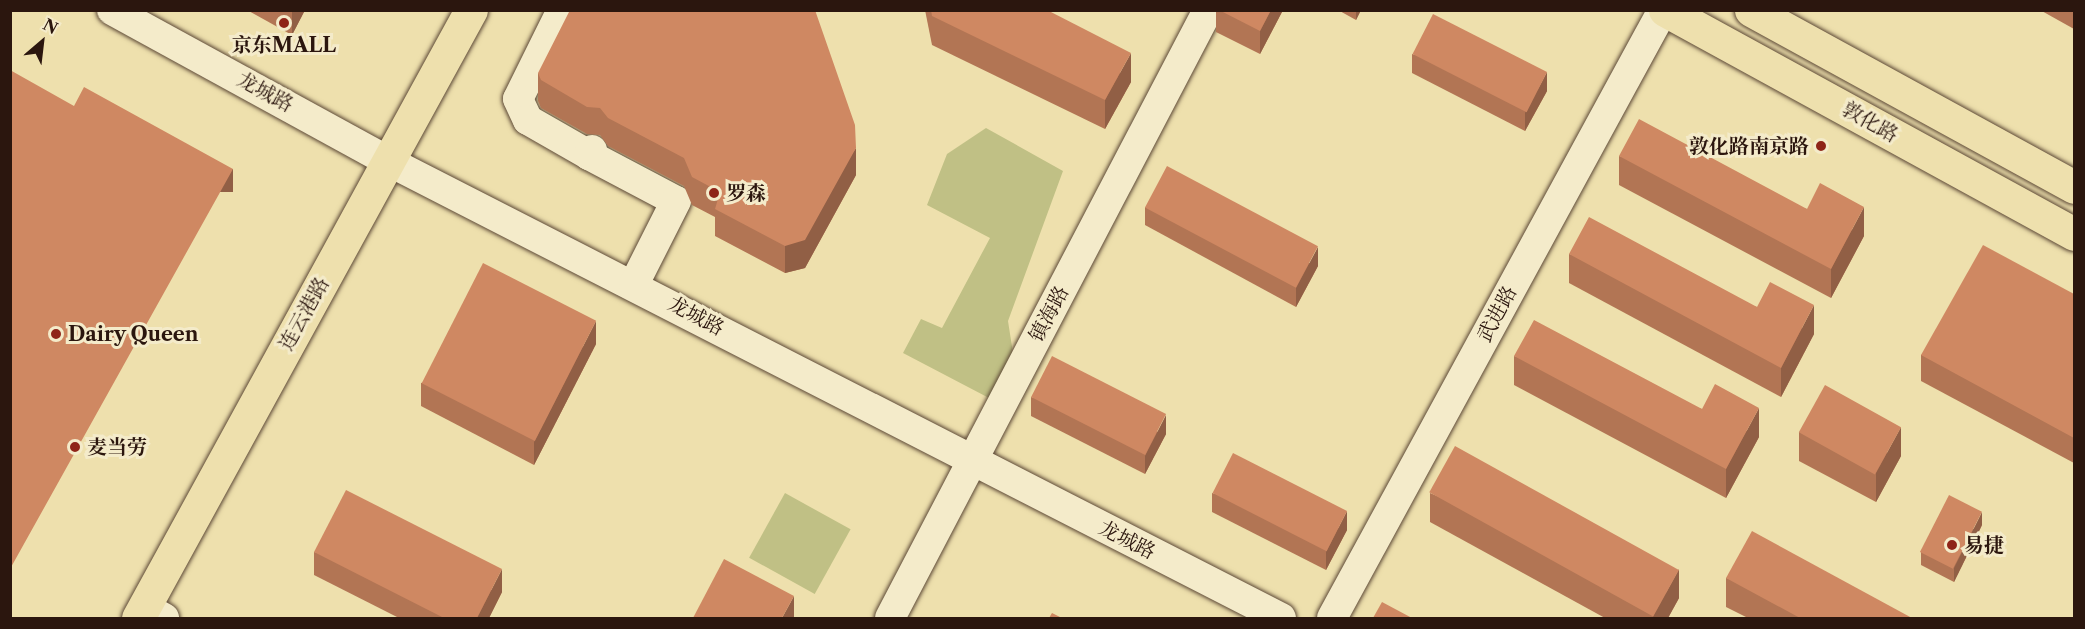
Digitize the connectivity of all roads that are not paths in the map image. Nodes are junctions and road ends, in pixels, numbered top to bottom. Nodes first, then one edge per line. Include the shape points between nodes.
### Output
1 (112, 10) edge
2 (471, 10) edge
3 (562, 10) edge
4 (1208, 10) edge
5 (1664, 10) edge
6 (1751, 10) edge
7 (388, 161) junction
8 (2074, 187) edge
9 (2074, 234) edge
10 (634, 284) junction
11 (971, 460) junction
12 (148, 615) edge
13 (891, 618) edge
14 (1281, 618) edge
15 (1332, 618) edge

1 - 7 street, 龙城路
2 - 7 main road, 连云港路
3 - 10 street via 518,99 528,120 676,201
4 - 11 street, 镇海路
5 - 9 main road, 敦化路
5 - 15 street, 武进路
6 - 8 main road, 敦化路
7 - 10 street, 龙城路
7 - 12 main road, 连云港路
10 - 11 street, 龙城路
11 - 13 street, 镇海路
11 - 14 street, 龙城路

